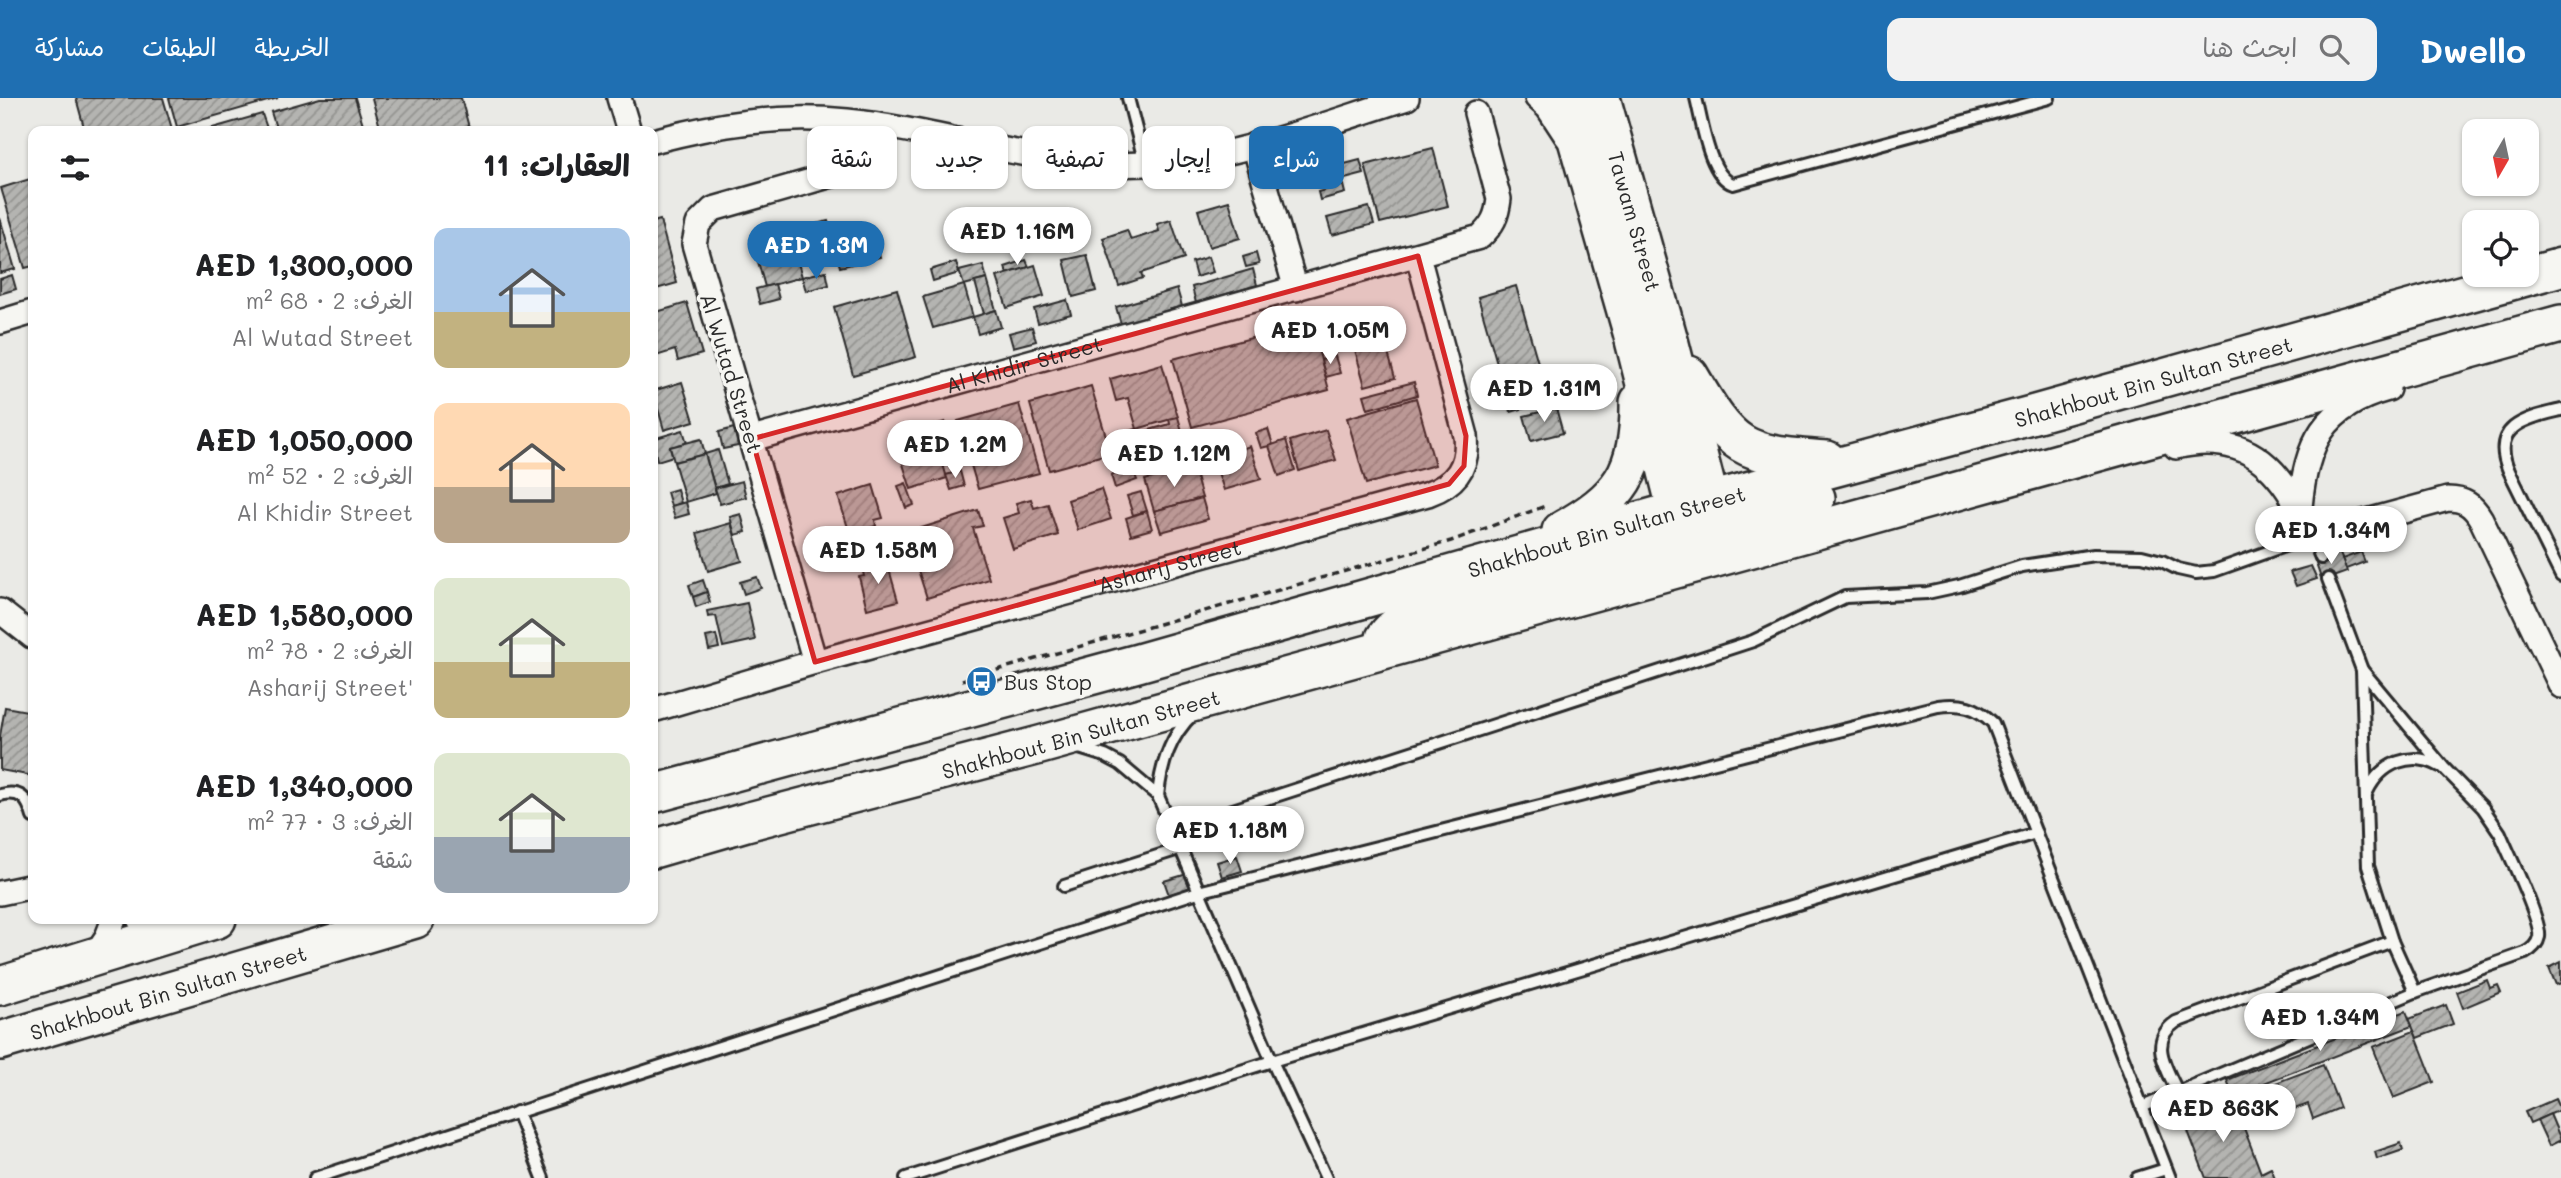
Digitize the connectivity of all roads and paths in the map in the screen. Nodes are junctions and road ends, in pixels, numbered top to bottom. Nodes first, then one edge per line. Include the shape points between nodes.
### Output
1 (619, 98) edge
2 (1128, 98) edge
3 (1407, 98) edge
4 (1537, 98) edge
5 (1564, 98) edge
6 (1601, 98) edge
7 (1696, 98) edge
8 (2049, 98) edge
9 (1476, 113) dead end
10 (627, 126) edge
11 (1316, 126) edge
12 (658, 140) edge
13 (1142, 152) edge
14 (1581, 158) junction
15 (1142, 164) edge
16 (807, 182) edge
17 (1267, 189) edge
18 (1418, 256) junction
19 (2561, 267) edge
20 (1296, 289) junction
21 (28, 314) edge
22 (0, 322) edge
23 (2561, 324) edge
24 (1632, 332) junction
25 (2524, 334) junction
26 (1670, 344) junction
27 (2561, 410) edge
28 (2031, 415) junction
29 (1692, 430) junction
30 (752, 439) junction
31 (1854, 461) junction
32 (2037, 468) junction
33 (1549, 505) dead end
34 (2300, 507) junction
35 (1701, 533) junction
36 (2312, 536) junction
37 (1517, 556) junction
38 (2320, 558) dead end
39 (2561, 576) edge
40 (2328, 579) dead end
41 (0, 611) edge
42 (28, 633) edge
43 (815, 662) junction
44 (2362, 670) junction
45 (958, 681) dead end
46 (2561, 687) edge
47 (1215, 696) junction
48 (658, 709) edge
49 (1040, 745) junction
50 (2444, 768) junction
51 (658, 793) edge
52 (2366, 794) junction
53 (0, 795) edge
54 (1158, 796) junction
55 (28, 802) edge
56 (1171, 830) junction
57 (2036, 833) junction
58 (658, 848) edge
59 (1179, 849) junction
60 (1064, 886) dead end
61 (28, 887) edge
62 (1198, 892) junction
63 (0, 893) edge
64 (112, 924) edge
65 (156, 924) edge
66 (182, 924) edge
67 (201, 924) edge
68 (398, 924) edge
69 (2392, 941) junction
70 (92, 959) junction
71 (0, 986) edge
72 (2414, 992) junction
73 (0, 1041) edge
74 (1272, 1061) junction
75 (2177, 1091) junction
76 (2142, 1107) junction
77 (517, 1112) junction
78 (2168, 1173) edge
79 (315, 1178) edge
80 (543, 1178) edge
81 (906, 1178) edge
82 (1326, 1178) edge
83 (2137, 1178) edge

1 - 10 street
2 - 13 lane
3 - 11 street
4 - 14 street
5 - 14 main road, Tawam Street
6 - 26 main road, Tawam Street
7 - 8 lane via 1715,167 1733,184
9 - 18 street, Al Khidir Street via 1499,199 1498,214 1480,237
12 - 15 street via 723,124 816,119 878,125 1058,158
14 - 24 main road, Tawam Street
16 - 30 street, Al Wutad Street via 713,209 704,215 695,233 697,254
17 - 20 street
18 - 20 street, Al Khidir Street
18 - 43 street, 'Asharij Street via 1466,436 1464,466 1449,484 1428,494
19 - 28 main road, Shakhbout Bin Sultan Street
20 - 30 street, Al Khidir Street
21 - 22 street
23 - 25 main road, Shakhbout Bin Sultan Street
24 - 29 main road via 1649,368 1668,437 1681,444 1689,440
24 - 35 main road via 1666,473
24 - 37 main road via 1639,412 1633,458 1625,478 1598,509
25 - 32 main road, Shakhbout Bin Sultan Street
25 - 34 street via 2472,365 2370,394 2333,415 2309,458
26 - 29 main road
26 - 31 main road via 1709,409 1740,443 1782,457
27 - 39 lane via 2522,420 2508,433 2503,452
28 - 31 main road, Shakhbout Bin Sultan Street
28 - 35 main road via 2003,438 1972,453
29 - 35 main road
30 - 43 street, Al Wutad Street
31 - 35 main road, Shakhbout Bin Sultan Street
32 - 34 street via 2094,466 2197,442 2217,442 2234,446 2266,465
32 - 35 main road, Shakhbout Bin Sultan Street
33 - 45 path via 1451,541
34 - 36 street
35 - 37 main road, Shakhbout Bin Sultan Street
35 - 47 main road, Shakhbout Bin Sultan Street via 1376,651
36 - 38 lane
36 - 46 street via 2448,499 2472,506
36 - 56 lane via 2214,571 2196,573 2142,556 2094,555 2022,566 1927,593 1845,597 1753,641
37 - 51 main road, Shakhbout Bin Sultan Street
40 - 44 lane
41 - 42 street
43 - 48 street, 'Asharij Street
44 - 50 lane
44 - 52 lane
47 - 49 main road, Shakhbout Bin Sultan Street
47 - 54 lane via 1177,733 1163,763
49 - 54 lane via 1073,747 1105,756
49 - 58 main road, Shakhbout Bin Sultan Street
50 - 52 lane via 2432,761 2405,759 2380,771
50 - 72 lane via 2483,808 2500,834 2539,936 2537,944 2525,953
52 - 69 lane via 2368,866
53 - 55 lane via 10,792
54 - 56 lane
56 - 59 lane
57 - 62 lane via 1993,723 1970,706 1954,704
57 - 74 lane
57 - 76 lane
59 - 60 lane
59 - 62 lane
61 - 63 street
62 - 74 lane
62 - 77 lane
64 - 70 street
65 - 66 street
67 - 70 main road
68 - 73 main road, Shakhbout Bin Sultan Street
69 - 72 lane
69 - 75 lane via 2176,1022 2160,1043 2160,1052
70 - 71 main road
72 - 75 lane
74 - 81 lane
74 - 82 lane
75 - 76 lane
76 - 78 lane
77 - 79 lane
77 - 80 lane
78 - 83 lane

